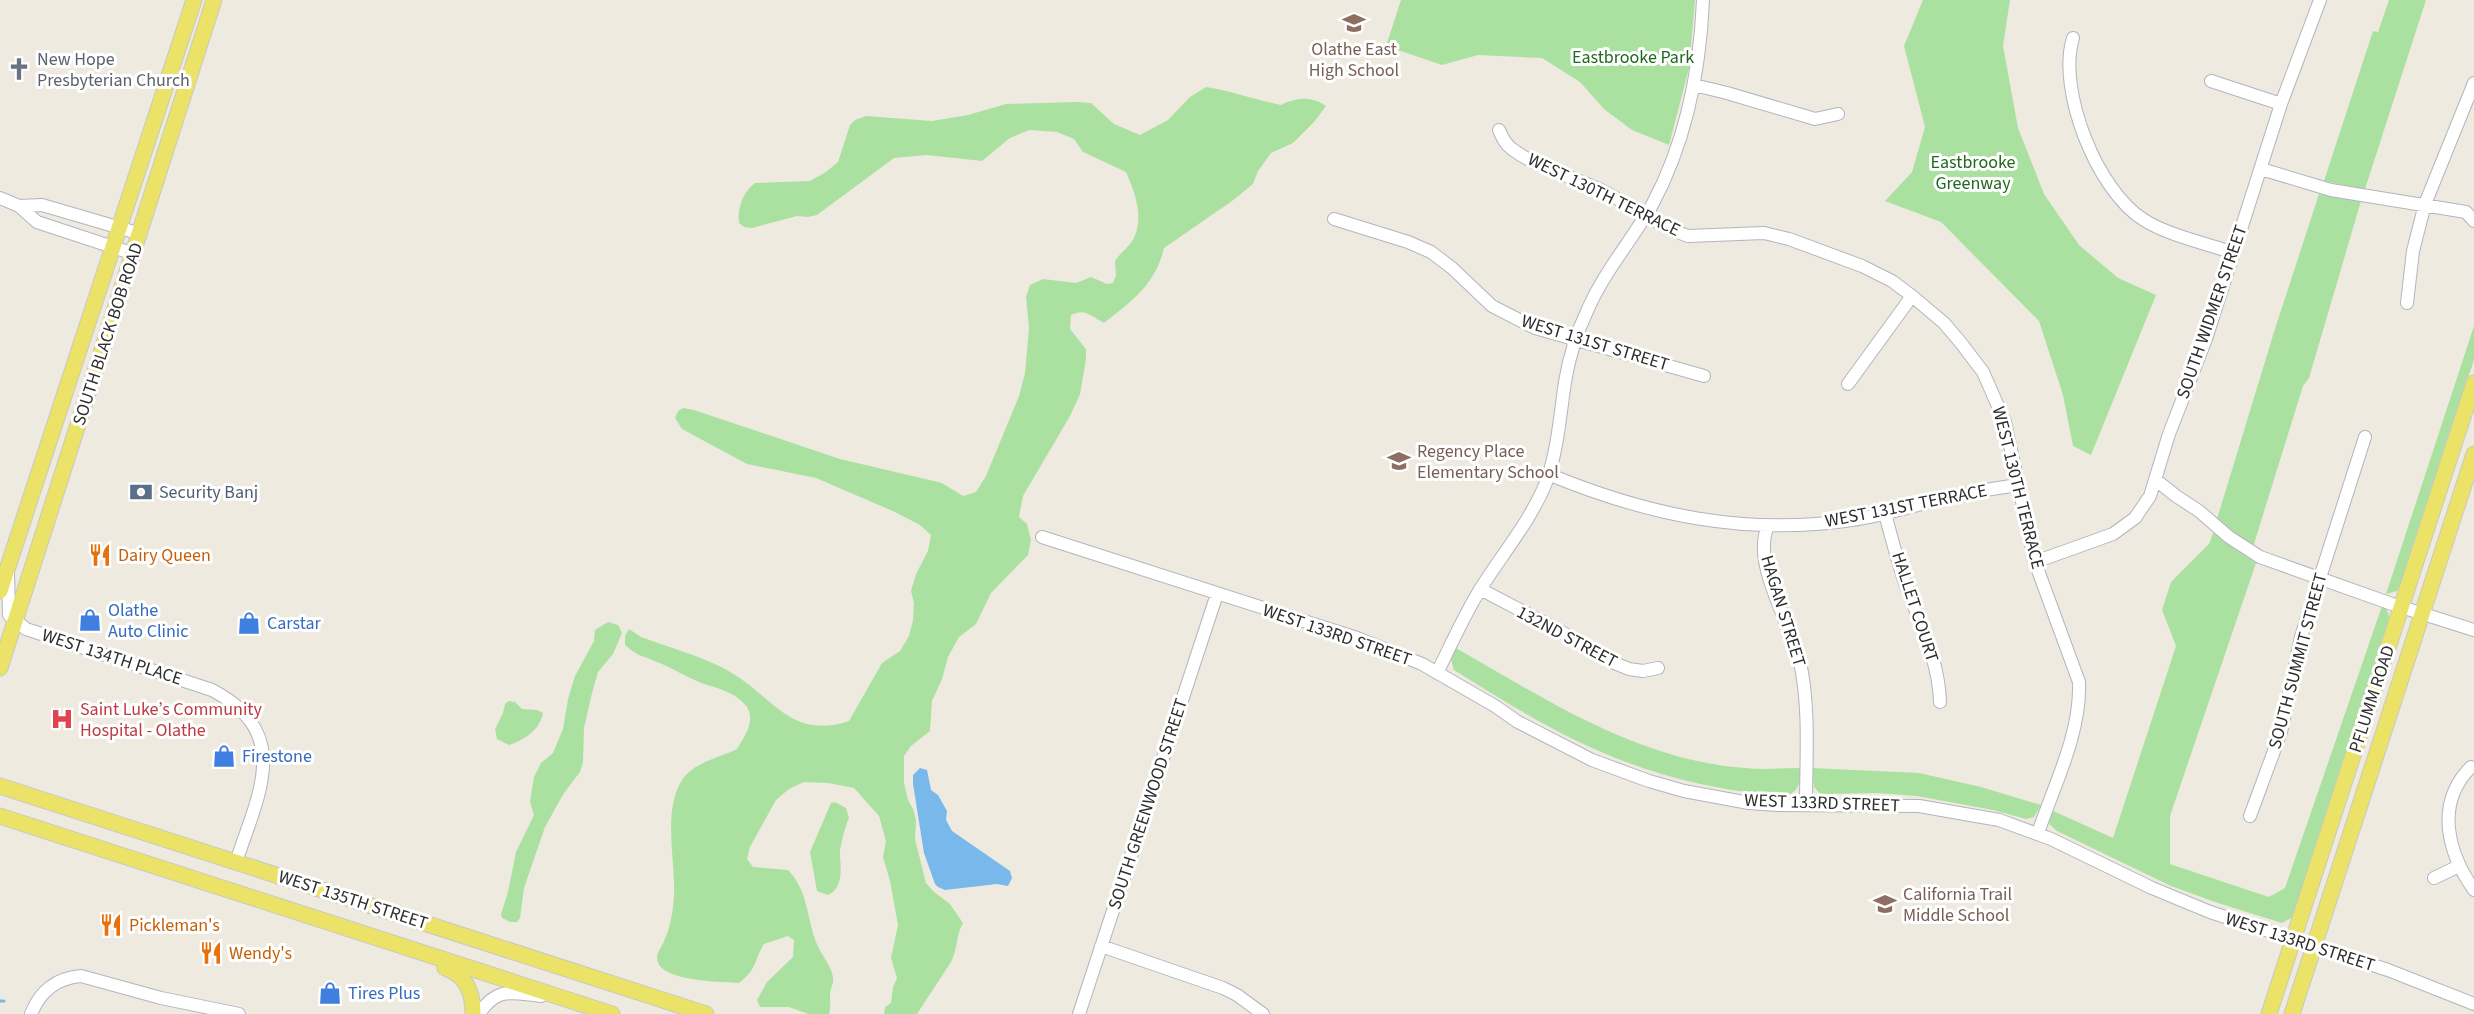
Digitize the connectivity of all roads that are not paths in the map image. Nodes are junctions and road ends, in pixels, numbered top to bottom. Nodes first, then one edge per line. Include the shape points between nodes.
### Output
1 (194, 0) edge
2 (214, 0) edge
3 (1703, 0) edge
4 (2320, 0) edge
5 (2073, 38) dead end
6 (2211, 81) dead end
7 (2474, 83) edge
8 (1694, 85) junction
9 (2282, 104) junction
10 (1838, 114) dead end
11 (1499, 130) dead end
12 (2261, 169) junction
13 (0, 198) edge
14 (2425, 204) junction
15 (19, 207) junction
16 (2471, 214) edge
17 (1646, 215) junction
18 (1334, 219) dead end
19 (119, 227) junction
20 (141, 234) junction
21 (112, 247) junction
22 (2234, 253) junction
23 (134, 254) junction
24 (1912, 296) junction
25 (2407, 303) dead end
26 (1576, 339) junction
27 (1704, 376) dead end
28 (2474, 383) edge
29 (1848, 384) dead end
30 (2365, 437) dead end
31 (2474, 454) edge
32 (1548, 474) junction
33 (2156, 480) junction
34 (2018, 485) junction
35 (1884, 514) junction
36 (1768, 526) junction
37 (1042, 537) dead end
38 (2035, 562) junction
39 (8, 568) junction
40 (2319, 579) junction
41 (1480, 589) junction
42 (0, 591) edge
43 (1217, 594) junction
44 (2401, 607) junction
45 (2422, 614) junction
46 (15, 622) junction
47 (2474, 630) edge
48 (0, 668) edge
49 (1658, 668) dead end
50 (1437, 673) junction
51 (1940, 702) dead end
52 (2471, 767) dead end
53 (0, 786) edge
54 (1806, 805) junction
55 (0, 816) edge
56 (2250, 816) dead end
57 (2038, 833) junction
58 (236, 862) junction
59 (2459, 866) junction
60 (2434, 878) dead end
61 (2474, 890) edge
62 (296, 912) junction
63 (2293, 940) junction
64 (1101, 946) junction
65 (2314, 947) junction
66 (552, 994) junction
67 (2474, 1005) edge
68 (31, 1014) edge
69 (239, 1014) edge
70 (473, 1014) edge
71 (479, 1014) edge
72 (612, 1014) edge
73 (706, 1014) edge
74 (1079, 1014) edge
75 (1263, 1014) edge
76 (2269, 1014) edge
77 (2292, 1014) edge
78 (2471, 1014) edge

1 - 19 main road, SOUTH BLACK BOB ROAD
2 - 20 main road, SOUTH BLACK BOB ROAD
3 - 8 street
4 - 9 street, SOUTH WIDMER STREET
5 - 22 street via 2068,68 2073,97 2082,129 2114,193 2152,225
6 - 9 street
7 - 14 street
8 - 10 street via 1815,119
8 - 17 street via 1671,162
9 - 12 street, SOUTH WIDMER STREET
11 - 17 street, WEST 130TH TERRACE via 1514,151
12 - 14 street via 2331,190
12 - 22 street, SOUTH WIDMER STREET
13 - 15 street
14 - 16 street
14 - 25 street via 2413,251
15 - 19 street via 42,205
15 - 21 street via 37,222
17 - 24 street, WEST 130TH TERRACE via 1688,236 1764,233 1789,239 1862,266
17 - 26 street via 1600,287
18 - 26 street, WEST 131ST STREET via 1431,252 1501,311 1535,328
19 - 20 street
19 - 21 main road, SOUTH BLACK BOB ROAD
20 - 23 main road, SOUTH BLACK BOB ROAD
21 - 23 street
21 - 39 main road, SOUTH BLACK BOB ROAD
22 - 33 street, SOUTH WIDMER STREET
23 - 46 main road, SOUTH BLACK BOB ROAD
24 - 29 street
24 - 34 street, WEST 130TH TERRACE via 1944,323 1983,372 2005,422
26 - 27 street, WEST 131ST STREET
26 - 32 street
28 - 44 main road, PFLUMM ROAD
30 - 40 street, SOUTH SUMMIT STREET
31 - 45 main road, PFLUMM ROAD
32 - 36 street, WEST 131ST TERRACE via 1603,496 1665,513 1716,523
32 - 41 street via 1534,507
33 - 38 street, SOUTH WIDMER STREET via 2146,504 2121,530
33 - 40 street via 2244,548
34 - 35 street, WEST 131ST TERRACE
34 - 38 street, WEST 130TH TERRACE
35 - 36 street, WEST 131ST TERRACE via 1830,523
35 - 51 street, HALLET COURT via 1925,636
36 - 54 street, HAGAN STREET via 1763,537 1772,586 1800,660
37 - 43 street, WEST 133RD STREET
38 - 57 street, WEST 130TH TERRACE via 2077,673 2080,698 2074,728
39 - 42 main road, SOUTH BLACK BOB ROAD
39 - 46 street via 8,609
40 - 44 street
40 - 56 street, SOUTH SUMMIT STREET via 2301,637 2281,732
41 - 49 street, 132ND STREET via 1612,662 1636,670
41 - 50 street
43 - 50 street, WEST 133RD STREET via 1357,638
43 - 64 street, SOUTH GREENWOOD STREET
44 - 45 street
44 - 63 main road, PFLUMM ROAD
45 - 47 street
45 - 65 main road, PFLUMM ROAD
46 - 48 main road, SOUTH BLACK BOB ROAD
46 - 58 street, WEST 134TH PLACE via 26,629 212,690 246,714 258,733 265,765
50 - 54 street, WEST 133RD STREET via 1557,742 1639,778 1716,798
52 - 59 street via 2456,784 2448,811 2452,847
53 - 58 main road, WEST 135TH STREET
54 - 57 street, WEST 133RD STREET via 1928,807 1999,820
55 - 62 main road, WEST 135TH STREET
57 - 63 street, WEST 133RD STREET via 2179,900
58 - 73 main road, WEST 135TH STREET
59 - 60 street
59 - 61 street
62 - 66 main road, WEST 135TH STREET
62 - 70 main road via 299,920 459,974 468,984
63 - 65 street, WEST 133RD STREET
63 - 76 main road, PFLUMM ROAD
64 - 74 street, SOUTH GREENWOOD STREET
64 - 75 street via 1223,988
65 - 67 street, WEST 133RD STREET via 2388,970
65 - 77 main road, PFLUMM ROAD
66 - 71 street via 540,997 502,993 492,998
66 - 72 main road, WEST 135TH STREET
67 - 78 street
68 - 69 street via 47,989 81,976

